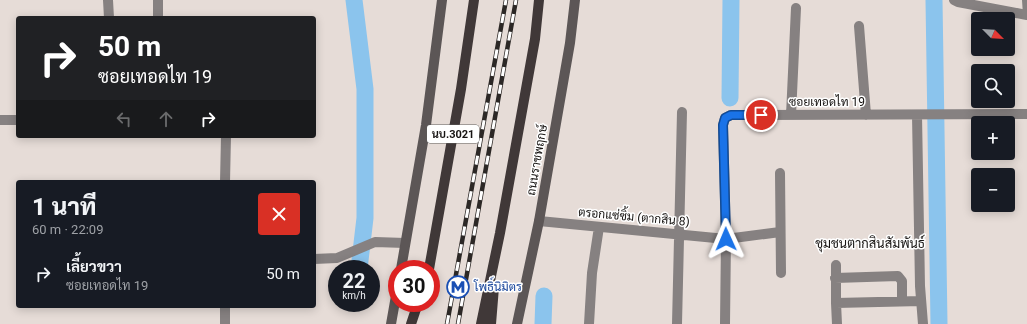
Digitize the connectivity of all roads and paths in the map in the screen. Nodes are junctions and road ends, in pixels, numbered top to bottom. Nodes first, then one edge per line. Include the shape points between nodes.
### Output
1 (108, 0) edge
2 (158, 0) edge
3 (442, 0) edge
4 (474, 0) edge
5 (539, 0) edge
6 (575, 0) edge
7 (954, 0) edge
8 (1026, 0) edge
9 (796, 8) dead end
10 (1027, 15) edge
11 (109, 16) edge
12 (158, 16) edge
13 (859, 26) dead end
14 (682, 112) dead end
15 (791, 114) junction
16 (1027, 114) edge
17 (866, 115) junction
18 (922, 115) junction
19 (0, 120) edge
20 (16, 120) edge
21 (226, 138) edge
22 (780, 173) dead end
23 (225, 180) edge
24 (539, 221) junction
25 (599, 227) junction
26 (780, 232) junction
27 (500, 233) junction
28 (680, 234) junction
29 (726, 239) junction
30 (405, 243) junction
31 (316, 258) edge
32 (402, 260) edge
33 (431, 260) edge
34 (836, 265) dead end
35 (781, 273) dead end
36 (835, 278) junction
37 (902, 301) junction
38 (922, 301) junction
39 (836, 303) junction
40 (225, 308) edge
41 (393, 312) edge
42 (415, 312) edge
43 (421, 312) edge
44 (225, 324) edge
45 (391, 324) edge
46 (412, 324) edge
47 (419, 324) edge
48 (481, 324) edge
49 (491, 324) edge
50 (517, 324) edge
51 (589, 324) edge
52 (677, 324) edge
53 (725, 324) edge
54 (837, 324) edge
55 (923, 324) edge

1 - 11 street
2 - 12 street
3 - 30 main road, นบ.3021 via 426,125
4 - 33 main road, นบ.3021
5 - 27 main road, ถนนราชพฤกษ์ via 535,39
6 - 24 main road, ถนนราชพฤกษ์
7 - 10 street
8 - 10 lane
9 - 15 street
13 - 17 street
14 - 28 street
15 - 17 street, ซอยเทอดไท 19
15 - 29 street, ซอยเทอดไท 19 via 731,115 725,118 723,125
16 - 18 street, ซอยเทอดไท 19
17 - 18 street, ซอยเทอดไท 19
18 - 38 street
19 - 20 street
21 - 23 street
22 - 26 street
24 - 25 street, ตรอกแซ่ซิ้ม (ตากสิน 8)
24 - 50 main road, ถนนราชพฤกษ์
25 - 28 street, ตรอกแซ่ซิ้ม (ตากสิน 8)
25 - 51 street via 592,273
26 - 29 street, ตรอกแซ่ซิ้ม (ตากสิน 8)
26 - 35 street
27 - 48 main road, ถนนราชพฤกษ์
27 - 49 main road
28 - 29 street, ตรอกแซ่ซิ้ม (ตากสิน 8)
28 - 52 street
29 - 53 street
30 - 31 street via 375,242 337,258
30 - 32 main road, นบ.3021
34 - 36 street
36 - 37 street via 898,276 902,281
36 - 39 street
37 - 38 street
37 - 39 street
38 - 55 street
39 - 54 street
40 - 44 street
41 - 45 main road
42 - 46 main road
43 - 47 main road

